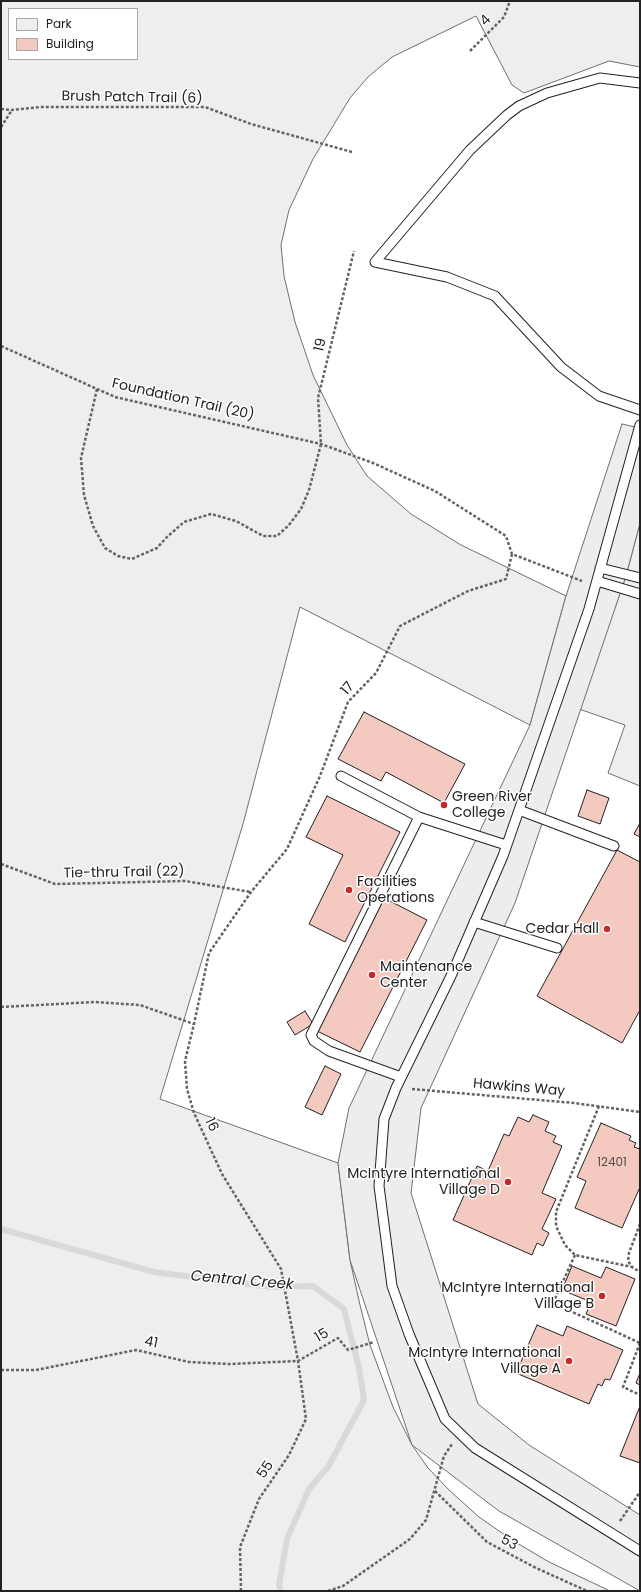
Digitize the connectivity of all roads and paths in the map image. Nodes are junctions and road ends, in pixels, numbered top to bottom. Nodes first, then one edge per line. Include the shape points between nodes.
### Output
1 (510, 1) edge
2 (470, 51) dead end
3 (640, 83) edge
4 (1, 109) edge
5 (12, 110) junction
6 (1, 127) edge
7 (352, 152) dead end
8 (354, 252) dead end
9 (1, 346) edge
10 (97, 389) junction
11 (640, 410) edge
12 (640, 425) edge
13 (321, 444) junction
14 (512, 554) junction
15 (600, 568) junction
16 (640, 578) edge
17 (596, 584) junction
18 (640, 594) edge
19 (341, 776) dead end
20 (519, 810) junction
21 (419, 817) junction
22 (506, 845) junction
23 (614, 846) dead end
24 (1, 864) edge
25 (251, 892) junction
26 (474, 922) junction
27 (557, 948) dead end
28 (1, 1006) edge
29 (194, 1024) junction
30 (402, 1077) junction
31 (396, 1088) junction
32 (599, 1106) junction
33 (640, 1112) edge
34 (640, 1224) edge
35 (575, 1255) junction
36 (632, 1267) junction
37 (640, 1272) edge
38 (374, 1342) dead end
39 (640, 1343) edge
40 (298, 1361) junction
41 (1, 1370) edge
42 (640, 1395) edge
43 (459, 1432) junction
44 (435, 1491) junction
45 (640, 1492) edge
46 (612, 1533) junction
47 (640, 1551) edge
48 (241, 1591) edge
49 (328, 1591) edge
50 (588, 1591) edge

1 - 2 path, 4 via 504,16
3 - 11 lane via 600,78 547,93 519,106 470,150 376,262 447,277 495,296 561,367 598,396
4 - 5 path, Brush Patch Trail (6)
5 - 6 path
5 - 7 path, Brush Patch Trail (6) via 40,107 205,107 251,124
8 - 13 path, 19 via 318,398
9 - 10 path, Foundation Trail (20)
10 - 13 path, Foundation Trail (20) via 115,397
10 - 13 path, 19 via 81,458 84,496 93,526 105,548 118,556 132,559 157,548 184,522 211,514 236,521 263,536 277,536 301,508 309,490
12 - 15 lane
13 - 14 path, Foundation Trail (20) via 435,492 506,536
14 - 17 path
14 - 25 path, 17 via 506,579 468,591 400,626 376,673 348,702 320,776 287,849
15 - 16 lane
15 - 17 lane
17 - 18 lane
17 - 20 lane
19 - 21 lane
20 - 22 lane
20 - 23 lane
21 - 22 lane
21 - 30 lane via 311,1035 314,1041 329,1051
22 - 26 lane
24 - 25 path, Tie-thru Trail (22) via 55,884 185,881
25 - 29 path, 16 via 209,953
26 - 27 lane
26 - 30 lane
28 - 29 path via 95,1002 140,1005
29 - 40 path, 16 via 185,1060 188,1095 222,1174 281,1269
30 - 31 lane
31 - 32 path, Hawkins Way
31 - 43 lane via 384,1119 379,1186 392,1286 409,1334 446,1419
32 - 33 path, Hawkins Way
32 - 35 path via 556,1212 556,1226 565,1245
34 - 36 path via 629,1253 628,1261
35 - 36 path
35 - 39 path via 553,1304
36 - 37 path
38 - 40 path, 15 via 348,1350 338,1338
39 - 42 path via 623,1387
40 - 41 path, 41 via 230,1364 189,1362 136,1350 36,1370
40 - 48 path, 55 via 306,1419 289,1455 259,1499 240,1546
43 - 44 path via 444,1456
43 - 46 lane via 475,1448
44 - 49 path via 426,1520 410,1539 343,1586
44 - 50 path, 53 via 487,1542 536,1568
45 - 46 path
46 - 47 lane

